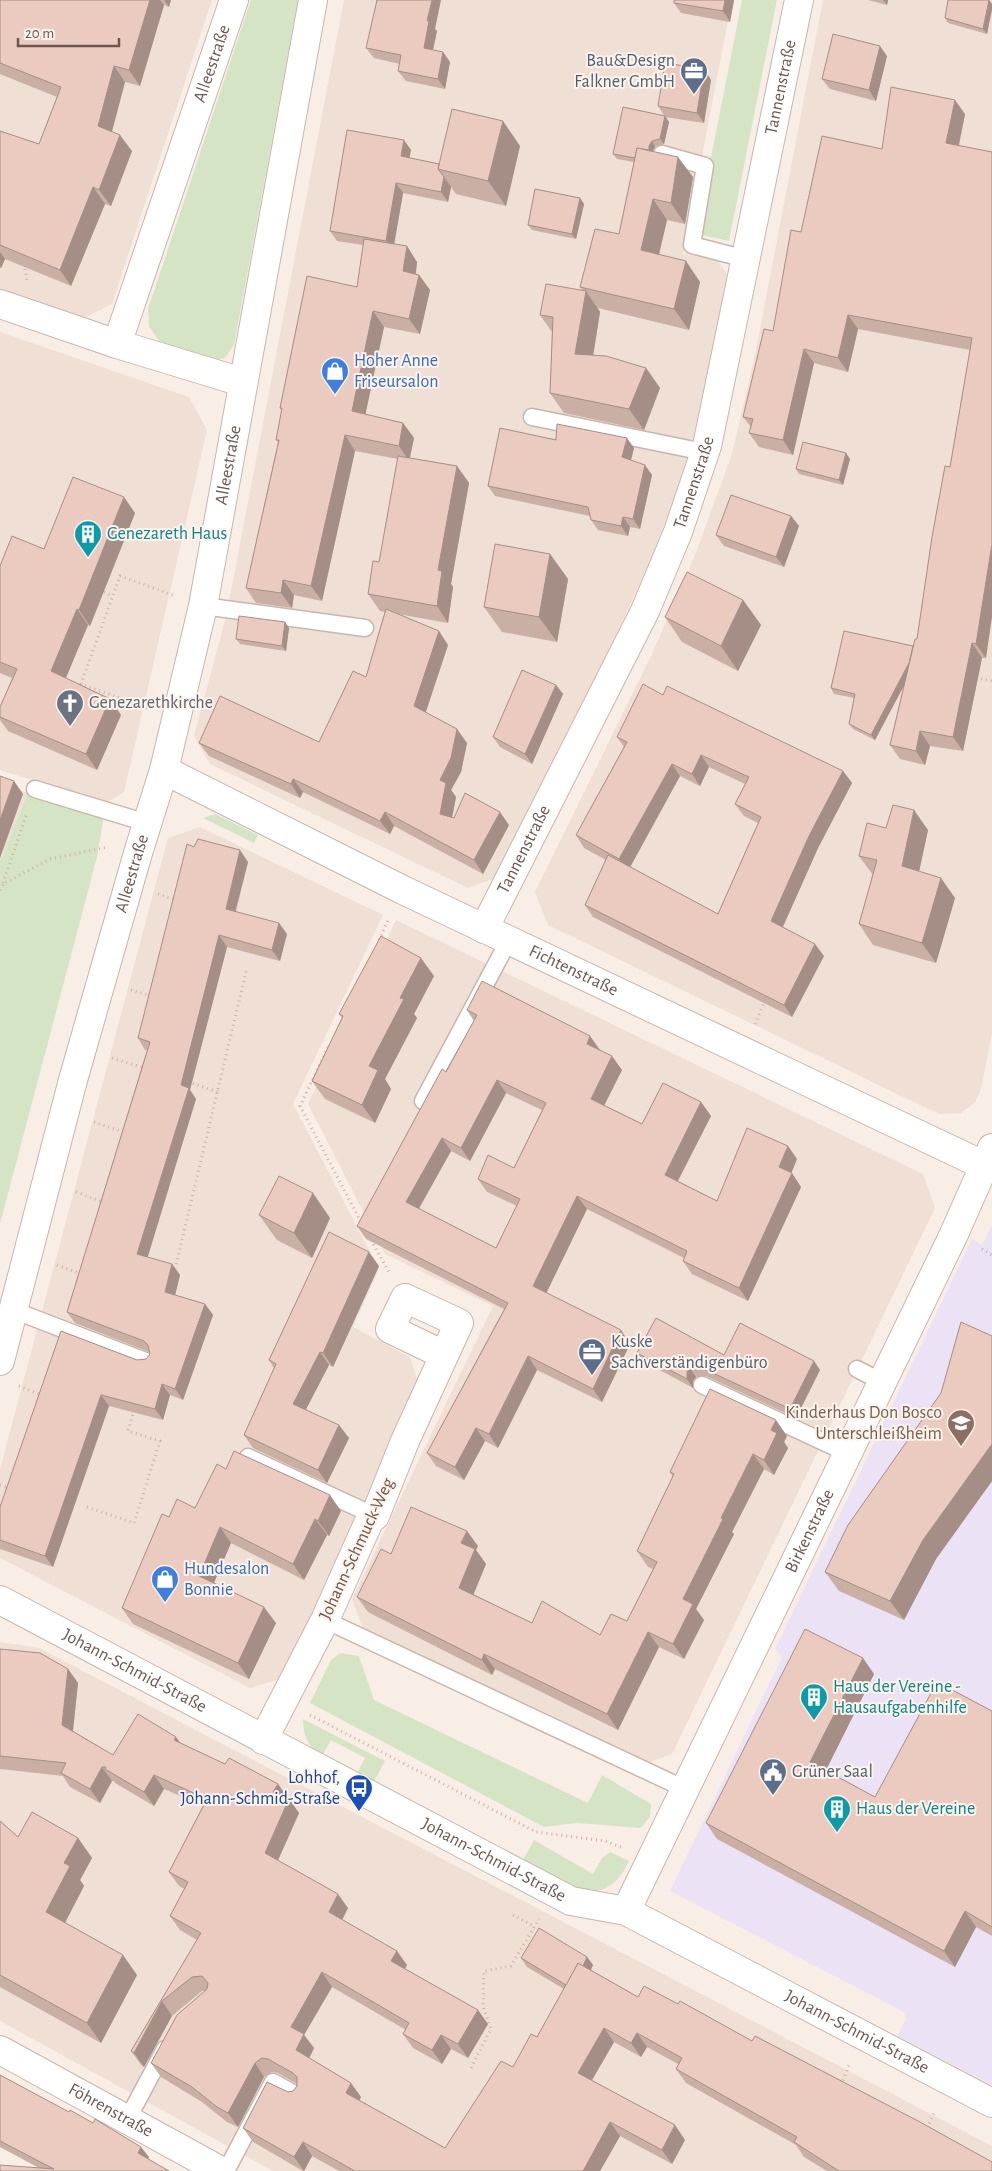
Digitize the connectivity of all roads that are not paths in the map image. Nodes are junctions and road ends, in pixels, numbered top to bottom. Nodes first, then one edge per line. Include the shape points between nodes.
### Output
1 (234, 0) edge
2 (313, 0) edge
3 (799, 0) edge
4 (662, 154) edge
5 (746, 259) junction
6 (11, 308) edge
7 (117, 344) junction
8 (242, 382) junction
9 (532, 417) dead end
10 (704, 452) junction
11 (202, 606) junction
12 (365, 628) dead end
13 (164, 770) junction
14 (35, 789) road end
15 (147, 822) junction
16 (484, 928) junction
17 (509, 940) junction
18 (422, 1101) edge
19 (988, 1157) edge
20 (14, 1310) junction
21 (444, 1355) junction
22 (0, 1361) edge
23 (148, 1362) edge
24 (857, 1369) dead end
25 (882, 1382) junction
26 (702, 1385) dead end
27 (848, 1453) junction
28 (248, 1457) edge
29 (375, 1516) junction
30 (0, 1600) edge
31 (325, 1620) junction
32 (263, 1740) junction
33 (685, 1789) junction
34 (626, 1911) junction
35 (174, 2032) edge
36 (0, 2050) edge
37 (298, 2096) edge
38 (992, 2103) edge
39 (127, 2120) junction
40 (221, 2171) edge
41 (226, 2171) edge

1 - 7 street, Alleestraße
2 - 8 street, Alleestraße
3 - 5 street, Tannenstraße
4 - 5 lane via 704,166 692,245
5 - 10 street, Tannenstraße
6 - 7 street
7 - 8 street
8 - 11 street, Alleestraße
9 - 10 lane
10 - 16 street, Tannenstraße via 678,532 645,611
11 - 12 lane
11 - 13 street, Alleestraße
13 - 15 street, Alleestraße
13 - 16 street, Fichtenstraße
14 - 15 lane
15 - 20 street, Alleestraße via 82,1049
16 - 17 street, Fichtenstraße
17 - 18 lane
17 - 19 street, Fichtenstraße
19 - 25 street, Birkenstraße
20 - 22 street, Alleestraße
20 - 23 lane
21 - 21 street, Johann-Schmuck-Weg via 459,1323 405,1298 390,1329
21 - 29 street, Johann-Schmuck-Weg
24 - 25 lane
25 - 27 street, Birkenstraße
26 - 27 lane
27 - 33 street, Birkenstraße
28 - 29 lane
29 - 31 street, Johann-Schmuck-Weg via 370,1520
30 - 32 street, Johann-Schmid-Straße
31 - 32 street, Johann-Schmuck-Weg
31 - 33 lane
32 - 34 street, Johann-Schmid-Straße via 571,1901
33 - 34 street, Birkenstraße
34 - 38 street, Johann-Schmid-Straße
35 - 39 lane
36 - 39 street, Föhrenstraße
37 - 41 lane via 273,2082
39 - 40 street, Föhrenstraße

